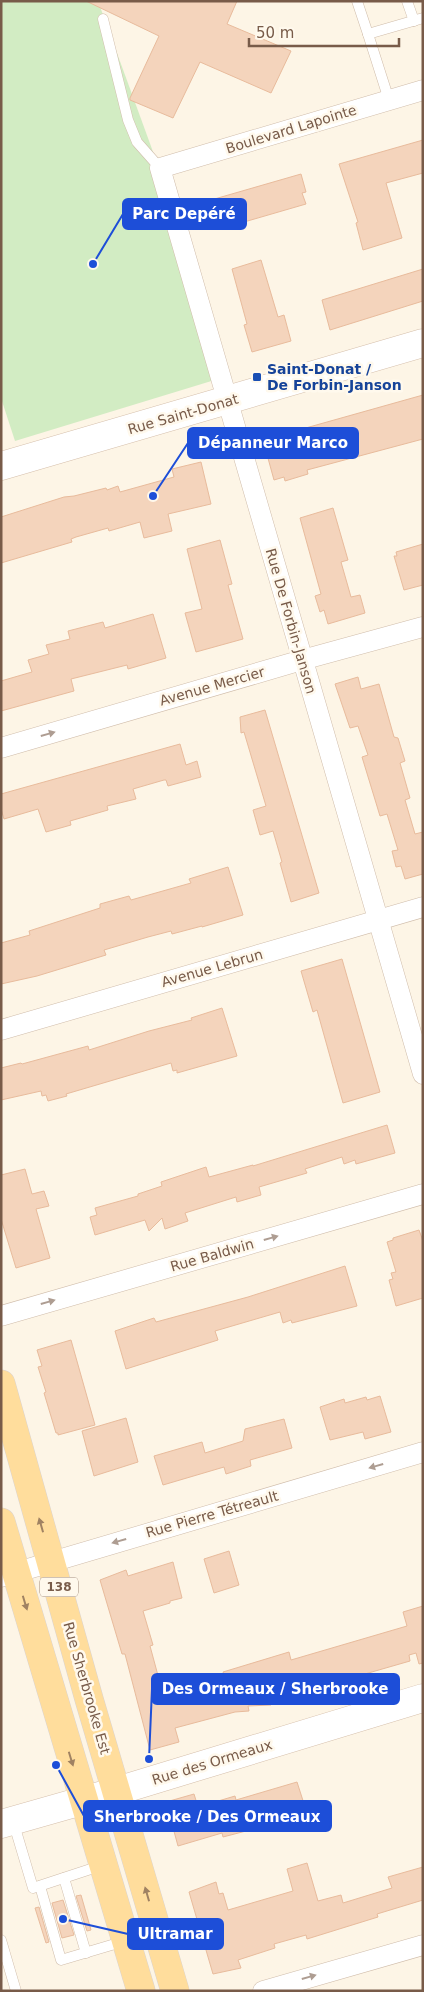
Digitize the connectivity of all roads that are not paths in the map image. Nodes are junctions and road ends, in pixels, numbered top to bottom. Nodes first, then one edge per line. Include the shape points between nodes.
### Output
1 (357, 1) edge
2 (408, 1) edge
3 (103, 19) dead end
4 (418, 19) edge
5 (368, 34) junction
6 (423, 90) edge
7 (388, 100) junction
8 (160, 168) junction
9 (423, 343) edge
10 (227, 401) junction
11 (1, 466) edge
12 (423, 626) edge
13 (302, 660) junction
14 (1, 748) edge
15 (423, 907) edge
16 (378, 920) junction
17 (1, 1030) edge
18 (423, 1074) edge
19 (423, 1194) edge
20 (1, 1316) edge
21 (1, 1384) edge
22 (423, 1452) edge
23 (1, 1522) edge
24 (52, 1561) junction
25 (8, 1575) edge
26 (423, 1698) edge
27 (117, 1791) junction
28 (83, 1800) junction
29 (7, 1822) edge
30 (103, 1865) junction
31 (64, 1878) junction
32 (40, 1886) junction
33 (126, 1941) junction
34 (2, 1943) edge
35 (423, 1945) edge
36 (86, 1953) junction
37 (16, 1991) edge
38 (141, 1991) edge
39 (175, 1991) edge
40 (263, 1991) edge

1 - 5 lane
2 - 4 lane
3 - 8 lane via 128,120 137,142
4 - 5 lane
5 - 7 lane
6 - 7 street, Boulevard Lapointe
7 - 8 street, Boulevard Lapointe
8 - 10 street, Rue De Forbin-Janson
9 - 10 street, Rue Saint-Donat
10 - 11 street, Rue Saint-Donat
10 - 13 street, Rue De Forbin-Janson
12 - 13 street, Avenue Mercier
14 -> 13 street, Avenue Mercier
13 - 16 street, Rue De Forbin-Janson
15 - 16 street, Avenue Lebrun
16 - 17 street, Avenue Lebrun
16 - 18 street, Rue De Forbin-Janson
20 -> 19 street, Rue Baldwin
24 -> 21 main road, Rue Sherbrooke Est / 138
22 -> 24 street, Rue Pierre Tétreault
23 - 25 main road, 138
24 - 25 street, Rue Pierre Tétreault
24 - 27 main road, Rue Sherbrooke Est / 138
25 -> 28 main road, 138
26 - 27 street, Rue des Ormeaux
27 - 28 street, Rue des Ormeaux
39 -> 27 main road, Rue Sherbrooke Est / 138
28 - 29 street, Rue des Ormeaux
28 - 30 main road, 138
29 - 32 lane via 33,1888
30 - 31 lane
30 - 33 main road, 138
31 - 32 lane
31 - 36 lane
32 - 36 lane via 61,1960
33 - 36 lane
33 - 38 main road, 138
34 - 37 lane
40 -> 35 street

